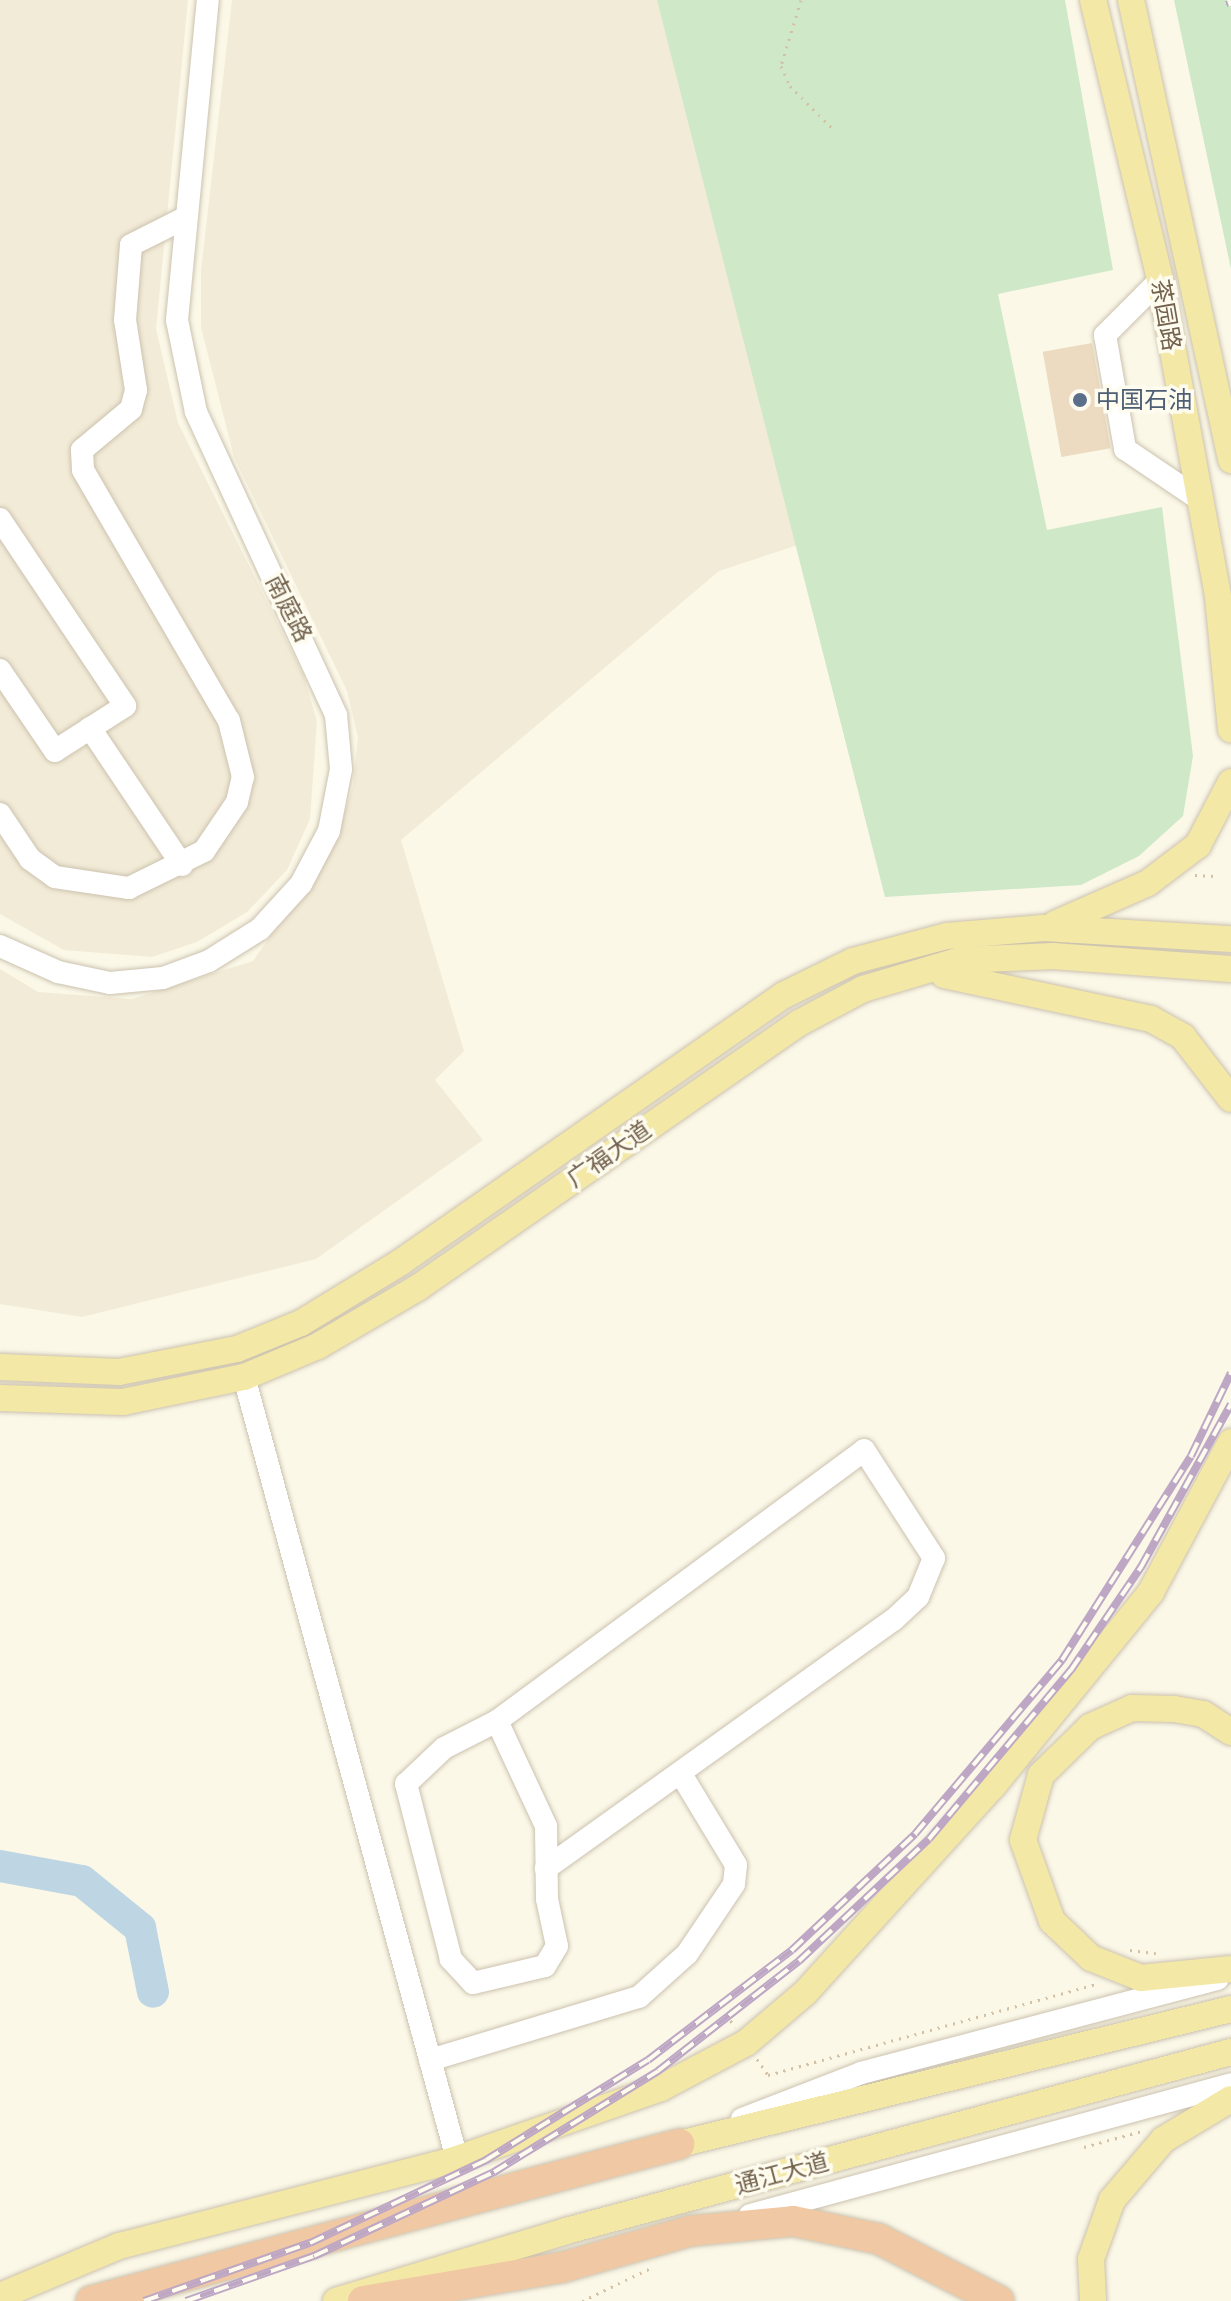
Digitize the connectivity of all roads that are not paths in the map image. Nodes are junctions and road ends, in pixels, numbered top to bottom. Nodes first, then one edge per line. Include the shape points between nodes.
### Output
1 (208, 0) edge
2 (1093, 0) edge
3 (1131, 0) edge
4 (181, 220) junction
5 (1160, 280) junction
6 (1231, 460) edge
7 (1196, 497) junction
8 (0, 519) edge
9 (0, 670) edge
10 (90, 728) junction
11 (1231, 729) edge
12 (1231, 782) edge
13 (0, 814) edge
14 (182, 865) junction
15 (1044, 928) junction
16 (1231, 939) edge
17 (0, 946) edge
18 (1231, 969) edge
19 (913, 972) junction
20 (1231, 1099) edge
21 (0, 1367) edge
22 (244, 1377) junction
23 (0, 1398) edge
24 (1231, 1442) edge
25 (497, 1721) junction
26 (1231, 1732) edge
27 (682, 1776) junction
28 (546, 1868) junction
29 (1231, 1969) edge
30 (1231, 1976) edge
31 (1231, 2009) edge
32 (1231, 2052) edge
33 (430, 2060) junction
34 (1231, 2084) edge
35 (1231, 2099) edge
36 (679, 2144) junction
37 (457, 2159) junction
38 (690, 2231) junction
39 (0, 2296) edge
40 (91, 2301) edge
41 (336, 2301) edge
42 (363, 2301) edge
43 (999, 2301) edge
44 (1093, 2301) edge

1 - 4 street, 南庭路
2 - 5 main road, 茶园路
3 - 6 main road, 茶园路
4 - 14 street via 131,245 124,267 133,400 82,450 83,470 239,749 237,802 204,851
4 - 17 street, 南庭路 via 177,320 196,412 336,715 341,769 329,831 301,884 260,929 209,961 163,978 110,983 58,972
5 - 7 main road, 茶园路
5 - 7 street via 1105,335 1125,449
7 - 11 main road, 茶园路 via 1218,597
8 - 10 street via 125,706
9 - 10 street via 55,751
10 - 14 street
12 - 15 main road via 1198,845 1148,883
13 - 14 street via 30,859 75,886 129,888
15 - 16 main road, 广福大道 via 1160,930
15 - 21 main road, 广福大道 via 947,936 853,961 784,995 401,1262 301,1323 237,1349 119,1372
18 - 19 main road, 广福大道 via 1166,960 1022,957
19 - 20 main road via 986,978 1151,1019 1183,1037
19 - 22 main road, 广福大道 via 799,1023 419,1287 318,1346
22 - 23 main road, 广福大道 via 123,1402
22 - 33 street
24 - 37 main road via 1210,1492 1142,1603 911,1877 805,1993 746,2043 661,2088
25 - 27 street via 864,1450 934,1558 918,1597
25 - 28 street via 546,1826
25 - 28 street via 444,1748 406,1784 459,1974 487,1984 554,1960
26 - 29 main road via 1203,1714 1132,1708 1090,1727 1041,1775 1023,1840 1032,1881 1052,1921 1091,1958 1141,1978
27 - 28 street
27 - 33 street via 736,1865 734,1884 687,1954 639,1997
30 - 36 street, 通江大道 via 861,2073
31 - 36 main road, 通江大道
32 - 41 main road, 通江大道 via 581,2227
33 - 37 street
34 - 38 street, 通江大道
35 - 44 main road via 1163,2140 1112,2200 1091,2259
36 - 40 highway, 通江大道
37 - 39 main road via 119,2246
38 - 42 highway, 通江大道 via 563,2267
38 - 43 highway via 793,2221 826,2226 879,2239

